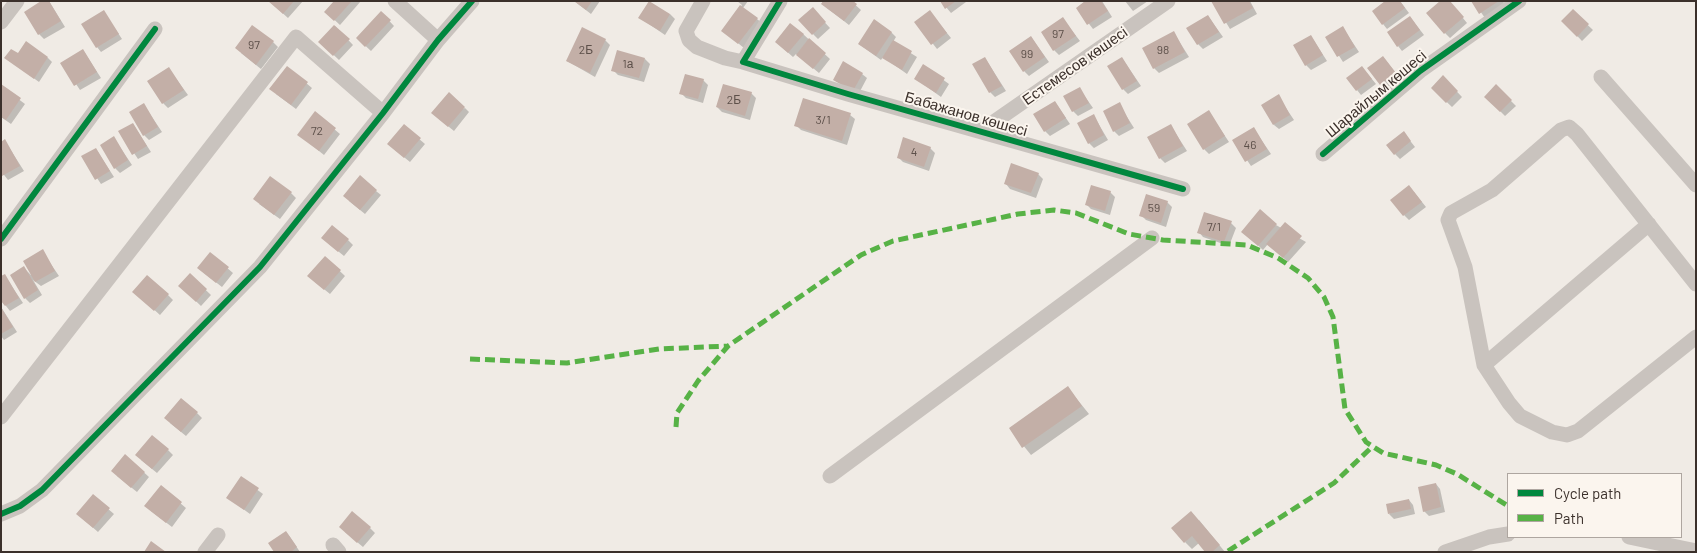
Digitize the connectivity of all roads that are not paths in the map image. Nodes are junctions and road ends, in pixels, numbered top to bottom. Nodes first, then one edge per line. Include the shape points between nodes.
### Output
1 (17, 1) edge
2 (394, 1) edge
3 (472, 1) edge
4 (703, 1) edge
5 (780, 1) edge
6 (1168, 1) edge
7 (1518, 1) edge
8 (1, 22) edge
9 (155, 29) dead end
10 (438, 40) junction
11 (743, 62) junction
12 (1601, 77) dead end
13 (383, 113) junction
14 (981, 131) junction
15 (1323, 154) dead end
16 (1696, 185) edge
17 (1183, 189) dead end
18 (1649, 224) junction
19 (1152, 238) dead end
20 (1, 239) edge
21 (1696, 284) edge
22 (1696, 337) edge
23 (1484, 365) junction
24 (1, 417) edge
25 (830, 476) dead end
26 (1, 514) edge
27 (1507, 534) edge
28 (218, 535) dead end
29 (1634, 538) edge
30 (1696, 551) edge
31 (205, 552) edge
32 (1445, 552) edge

1 - 8 street
2 - 10 street
3 - 10 street
4 - 11 street, Бабажанов көшесі via 686,31 689,40 725,58
5 - 11 street
6 - 14 street, Естемесов көшесі
7 - 15 street, Шарайлым көшесі via 1420,71
9 - 20 street
10 - 13 street
11 - 14 street, Бабажанов көшесі
12 - 16 street
13 - 24 street via 296,37
13 - 26 street via 260,267 42,490 20,506
14 - 17 street, Бабажанов көшесі
18 - 21 street
18 - 23 street
18 - 23 street via 1569,127 1561,130 1492,190 1451,213 1449,227 1465,267
19 - 25 street
22 - 23 street via 1578,431 1567,435 1552,432 1520,416
27 - 32 street
28 - 31 street
29 - 30 street

